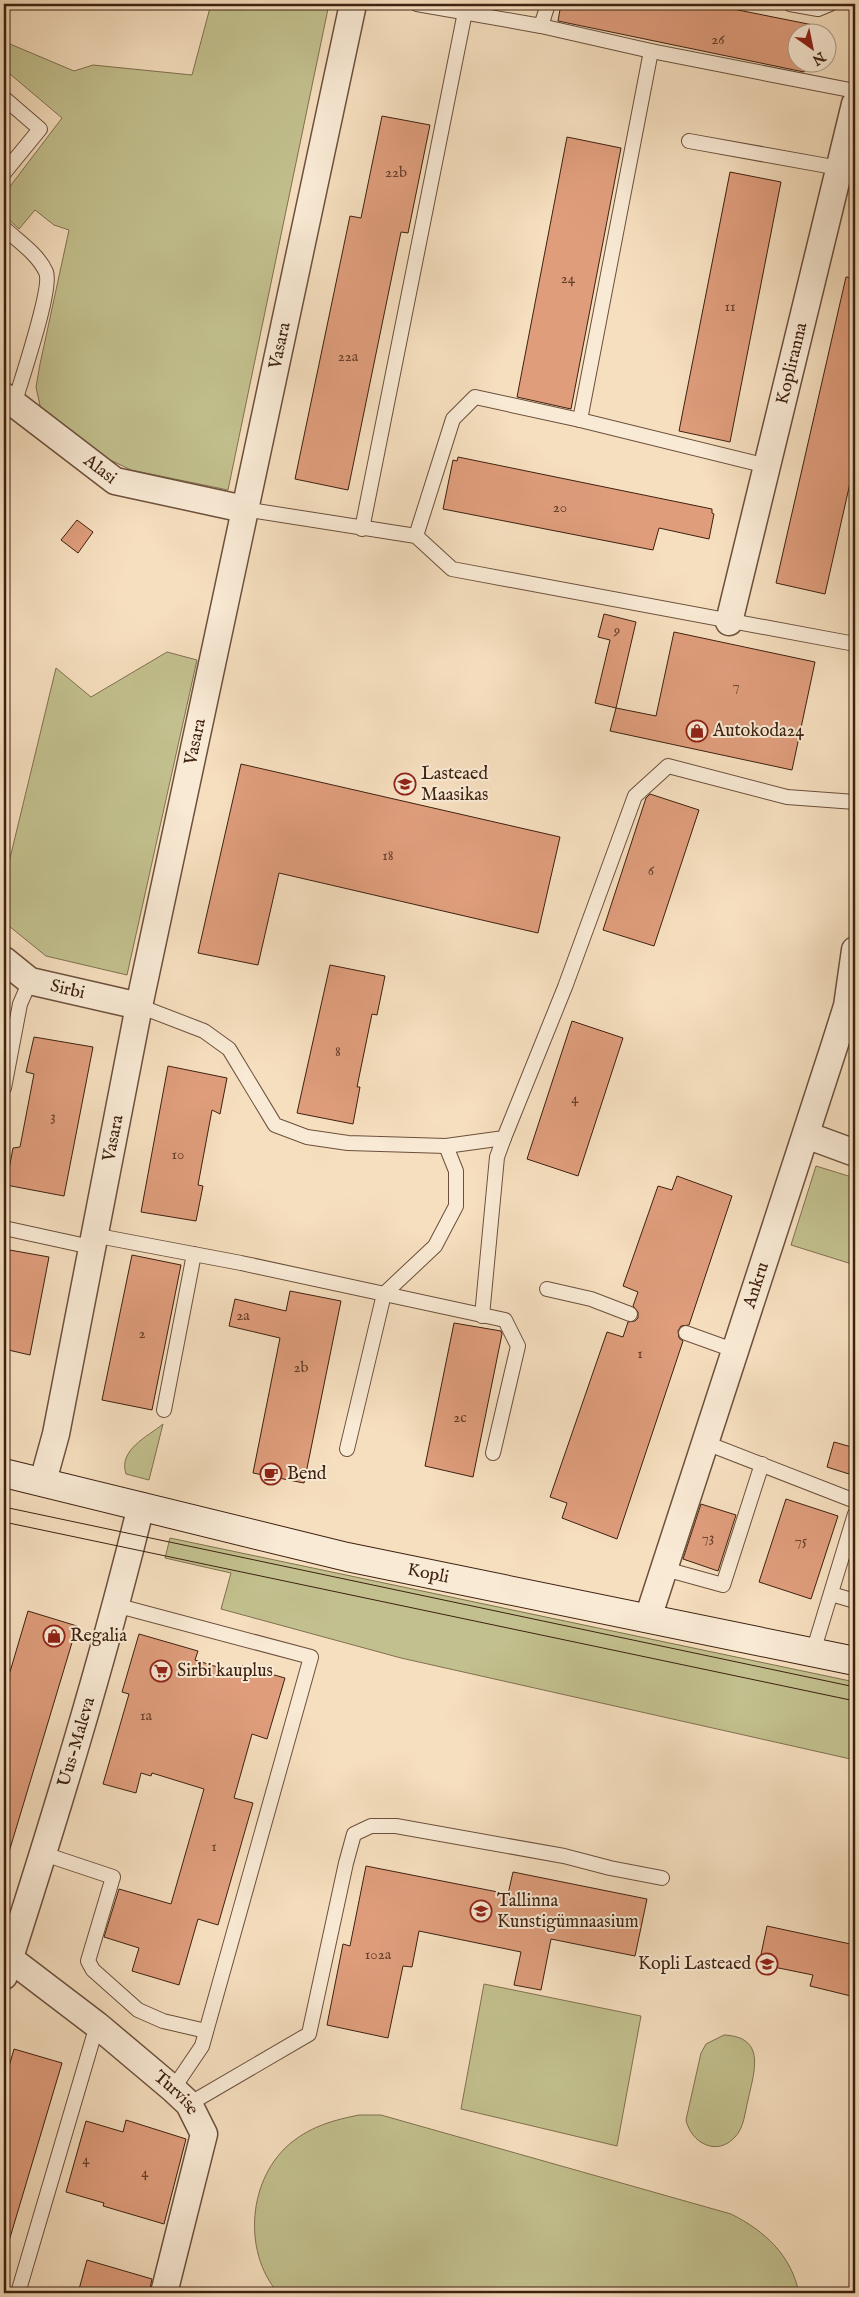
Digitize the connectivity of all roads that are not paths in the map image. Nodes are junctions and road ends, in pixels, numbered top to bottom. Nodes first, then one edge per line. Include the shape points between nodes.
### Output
1 (352, 4) edge
2 (417, 4) edge
3 (548, 4) edge
4 (790, 4) edge
5 (830, 4) edge
6 (464, 12) junction
7 (541, 26) junction
8 (651, 51) junction
9 (855, 91) edge
10 (4, 98) edge
11 (855, 104) edge
12 (689, 141) dead end
13 (847, 170) edge
14 (4, 173) edge
15 (4, 228) edge
16 (9, 401) edge
17 (580, 420) junction
18 (767, 466) junction
19 (244, 509) junction
20 (362, 529) junction
21 (416, 536) junction
22 (729, 622) junction
23 (855, 644) edge
24 (855, 802) edge
25 (855, 950) edge
26 (4, 960) edge
27 (30, 981) junction
28 (139, 1006) junction
29 (4, 1088) edge
30 (806, 1135) junction
31 (504, 1138) junction
32 (446, 1146) junction
33 (855, 1153) edge
34 (4, 1228) edge
35 (92, 1241) junction
36 (194, 1254) junction
37 (547, 1289) dead end
38 (384, 1294) junction
39 (630, 1314) dead end
40 (482, 1316) junction
41 (686, 1333) dead end
42 (736, 1351) junction
43 (164, 1410) dead end
44 (706, 1443) junction
45 (347, 1449) dead end
46 (493, 1453) dead end
47 (762, 1464) junction
48 (4, 1473) edge
49 (43, 1481) junction
50 (855, 1501) edge
51 (141, 1506) junction
52 (855, 1514) edge
53 (665, 1568) junction
54 (831, 1594) junction
55 (855, 1601) edge
56 (116, 1605) junction
57 (648, 1618) junction
58 (814, 1652) junction
59 (855, 1661) edge
60 (44, 1854) junction
61 (662, 1878) dead end
62 (6, 1964) edge
63 (97, 2025) junction
64 (206, 2030) junction
65 (181, 2096) junction
66 (18, 2293) edge
67 (164, 2293) edge

1 - 19 street, Vasara
2 - 6 lane
3 - 7 lane
4 - 5 lane via 818,9
6 - 7 lane
6 - 20 lane
7 - 8 lane
8 - 9 lane
8 - 17 lane
10 - 14 lane via 40,129
11 - 13 street, Kopliranna
12 - 13 lane
13 - 18 street, Kopliranna
15 - 16 lane via 38,258 47,274 44,301
16 - 19 street, Alasi via 115,480
17 - 18 lane
17 - 21 lane via 475,397 453,419
18 - 22 street, Kopliranna
19 - 20 lane
19 - 28 street, Vasara
20 - 21 lane
21 - 22 lane via 452,569
22 - 23 lane
24 - 31 lane via 787,797 668,766 635,796 565,987
25 - 30 street, Ankru via 847,1006
26 - 27 street, Sirbi
27 - 28 street, Sirbi
27 - 29 lane via 20,1004
28 - 32 lane via 204,1031 229,1049 275,1125 308,1137 348,1143
28 - 35 street, Vasara
30 - 33 street
30 - 42 street, Ankru
31 - 32 lane
31 - 40 lane via 496,1157
32 - 38 lane via 456,1171 456,1206 436,1246
34 - 35 lane
35 - 36 lane
35 - 49 street, Vasara via 56,1434
36 - 38 lane
36 - 43 lane
37 - 39 lane via 591,1299
38 - 40 lane
38 - 45 lane
40 - 46 lane via 505,1320 518,1346
41 - 42 lane
42 - 44 street, Ankru
44 - 47 lane
44 - 53 street, Ankru
47 - 50 lane
47 - 53 lane via 723,1585
48 - 49 street, Kopli
49 - 51 street, Kopli
51 - 56 street, Uus-Maleva
51 - 57 street, Kopli via 347,1557
52 - 54 lane
53 - 57 street, Ankru
54 - 55 lane
54 - 58 lane
56 - 60 street, Uus-Maleva
56 - 64 lane via 311,1657
57 - 58 street, Kopli
58 - 59 street, Kopli
60 - 62 street, Uus-Maleva
60 - 64 lane via 113,1878 88,1961 93,1970 138,2010 163,2021
61 - 65 lane via 564,1856 396,1826 371,1826 354,1834 309,2034
62 - 63 street, Turvise
63 - 65 street, Turvise
63 - 66 lane
64 - 65 lane
65 - 67 street, Turvise via 204,2134

